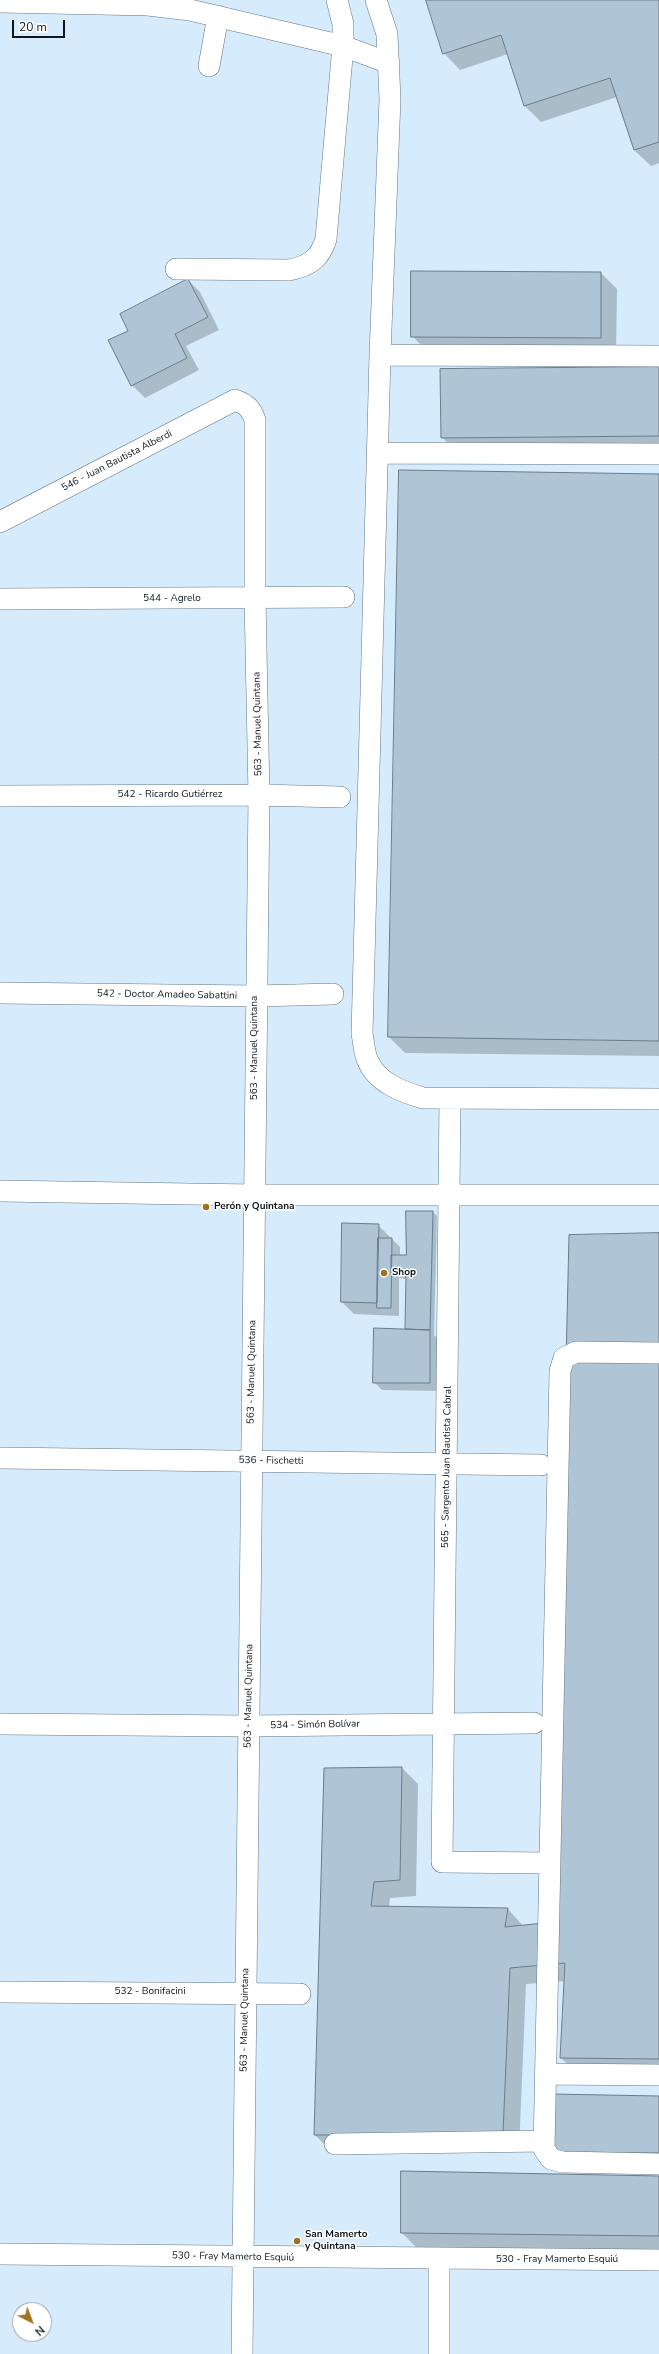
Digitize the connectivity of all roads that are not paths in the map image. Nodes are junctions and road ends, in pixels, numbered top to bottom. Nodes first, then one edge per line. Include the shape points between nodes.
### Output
1 (337, 0) edge
2 (376, 0) edge
3 (0, 2) edge
4 (218, 16) junction
5 (342, 46) junction
6 (389, 63) junction
7 (209, 66) dead end
8 (176, 269) dead end
9 (380, 355) junction
10 (659, 356) edge
11 (235, 400) joint
12 (377, 453) junction
13 (659, 454) edge
14 (0, 522) edge
15 (344, 597) dead end
16 (0, 599) edge
17 (255, 599) junction
18 (259, 795) junction
19 (0, 796) edge
20 (340, 797) dead end
21 (0, 993) edge
22 (334, 994) dead end
23 (256, 996) junction
24 (450, 1099) junction
25 (659, 1099) edge
26 (0, 1190) edge
27 (450, 1194) junction
28 (254, 1195) junction
29 (659, 1195) edge
30 (659, 1353) edge
31 (0, 1458) edge
32 (251, 1460) junction
33 (448, 1463) junction
34 (541, 1465) dead end
35 (534, 1723) dead end
36 (0, 1724) edge
37 (248, 1726) junction
38 (445, 1731) junction
39 (550, 1863) junction
40 (0, 1992) edge
41 (246, 1993) junction
42 (300, 1994) dead end
43 (546, 2074) junction
44 (659, 2075) edge
45 (544, 2141) junction
46 (335, 2144) dead end
47 (659, 2164) edge
48 (0, 2254) edge
49 (242, 2257) junction
50 (439, 2259) junction
51 (659, 2260) edge
52 (242, 2354) edge
53 (439, 2354) edge

1 - 5 street via 343,24
2 - 6 street via 387,34
3 - 4 street via 148,5
4 - 5 street
4 - 7 street
5 - 6 street
5 - 8 street via 326,239 323,250 316,260 305,267 289,270
6 - 9 street
9 - 10 street
9 - 12 street
11 - 14 street, 546 - Juan Bautista Alberdi
11 - 17 street, 563 - Manuel Quintana via 246,404 252,410 255,420
12 - 13 street
12 - 24 street via 362,1034 368,1062 381,1078 403,1092 423,1098
15 - 17 street, 544 - Agrelo
16 - 17 street, 544 - Agrelo
17 - 18 street, 563 - Manuel Quintana
18 - 19 street, 542 - Ricardo Gutiérrez
18 - 20 street, 542 - Ricardo Gutiérrez
18 - 23 street, 563 - Manuel Quintana
21 - 23 street, 542 - Doctor Amadeo Sabattini
22 - 23 street, 542 - Doctor Amadeo Sabattini
23 - 28 street, 563 - Manuel Quintana
24 - 25 street
24 - 27 street, 565 - Sargento Juan Bautista Cabral
26 - 28 street
27 - 28 street
27 - 29 street
27 - 33 street, 565 - Sargento Juan Bautista Cabral
28 - 32 street, 563 - Manuel Quintana
30 - 39 street via 576,1352 564,1358 560,1371
31 - 32 street, 536 - Fischetti
32 - 33 street, 536 - Fischetti
32 - 37 street, 563 - Manuel Quintana
33 - 34 street, 536 - Fischetti
33 - 38 street, 565 - Sargento Juan Bautista Cabral
35 - 38 street, 534 - Simón Bolívar
36 - 37 street, 534 - Simón Bolívar
37 - 38 street, 534 - Simón Bolívar
37 - 41 street, 563 - Manuel Quintana
38 - 39 street, 565 - Sargento Juan Bautista Cabral via 442,1862
39 - 43 street
40 - 41 street, 532 - Bonifacini
41 - 42 street, 532 - Bonifacini
41 - 49 street, 563 - Manuel Quintana
43 - 44 street
43 - 45 street
45 - 46 street
45 - 47 street via 544,2149 550,2159 562,2162
48 - 49 street, 530 - Fray Mamerto Esquiú
49 - 50 street, 530 - Fray Mamerto Esquiú
49 - 52 street, 563 - Manuel Quintana
50 - 51 street, 530 - Fray Mamerto Esquiú
50 - 53 street

